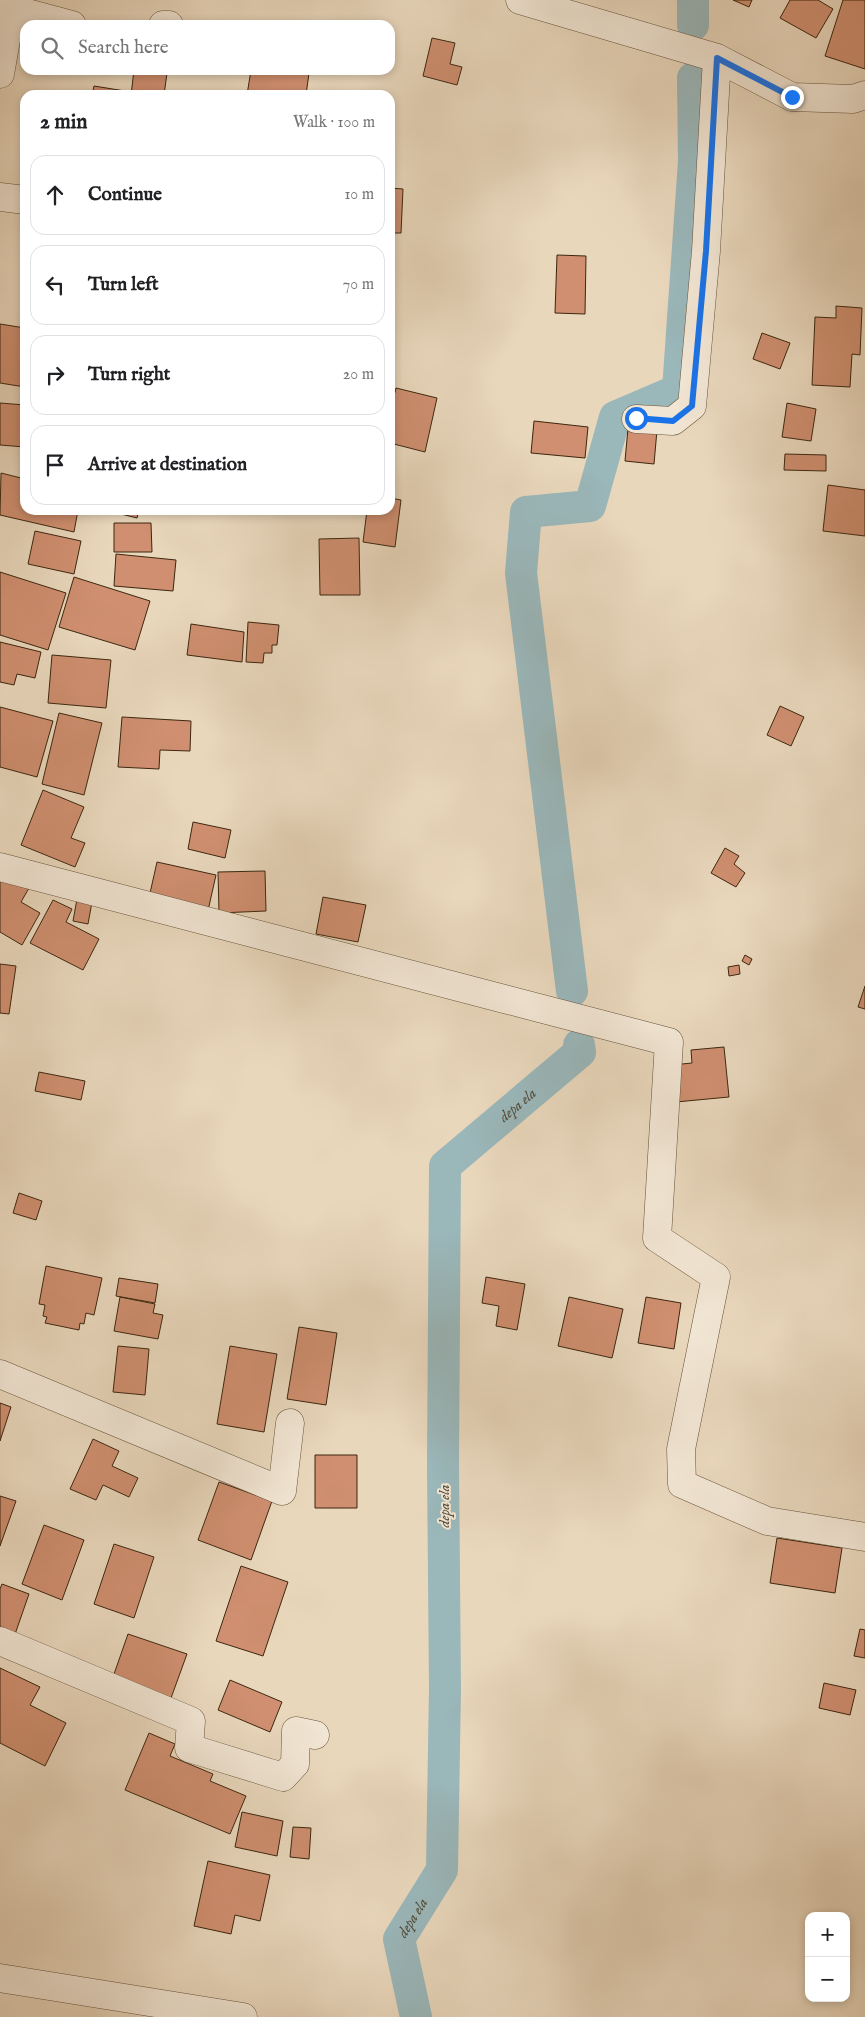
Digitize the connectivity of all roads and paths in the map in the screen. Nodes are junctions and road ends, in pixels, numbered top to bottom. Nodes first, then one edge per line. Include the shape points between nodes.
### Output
1 (520, 0) edge
2 (13, 4) edge
3 (58, 20) edge
4 (717, 58) junction
5 (0, 74) edge
6 (865, 95) edge
7 (0, 197) edge
8 (20, 199) edge
9 (636, 418) dead end
10 (0, 867) edge
11 (0, 1374) edge
12 (290, 1422) dead end
13 (865, 1537) edge
14 (0, 1641) edge
15 (316, 1734) dead end
16 (0, 1978) edge
17 (243, 2017) edge

1 - 4 street
2 - 3 street
2 - 5 street
4 - 6 street via 792,97 853,99
4 - 9 street via 706,251 692,406 673,421
7 - 8 street
10 - 13 street via 669,1042 658,1238 716,1277 680,1450 682,1484 767,1521
11 - 12 street via 282,1492
14 - 15 street via 191,1721 189,1748 283,1777 295,1764 296,1731
16 - 17 street

